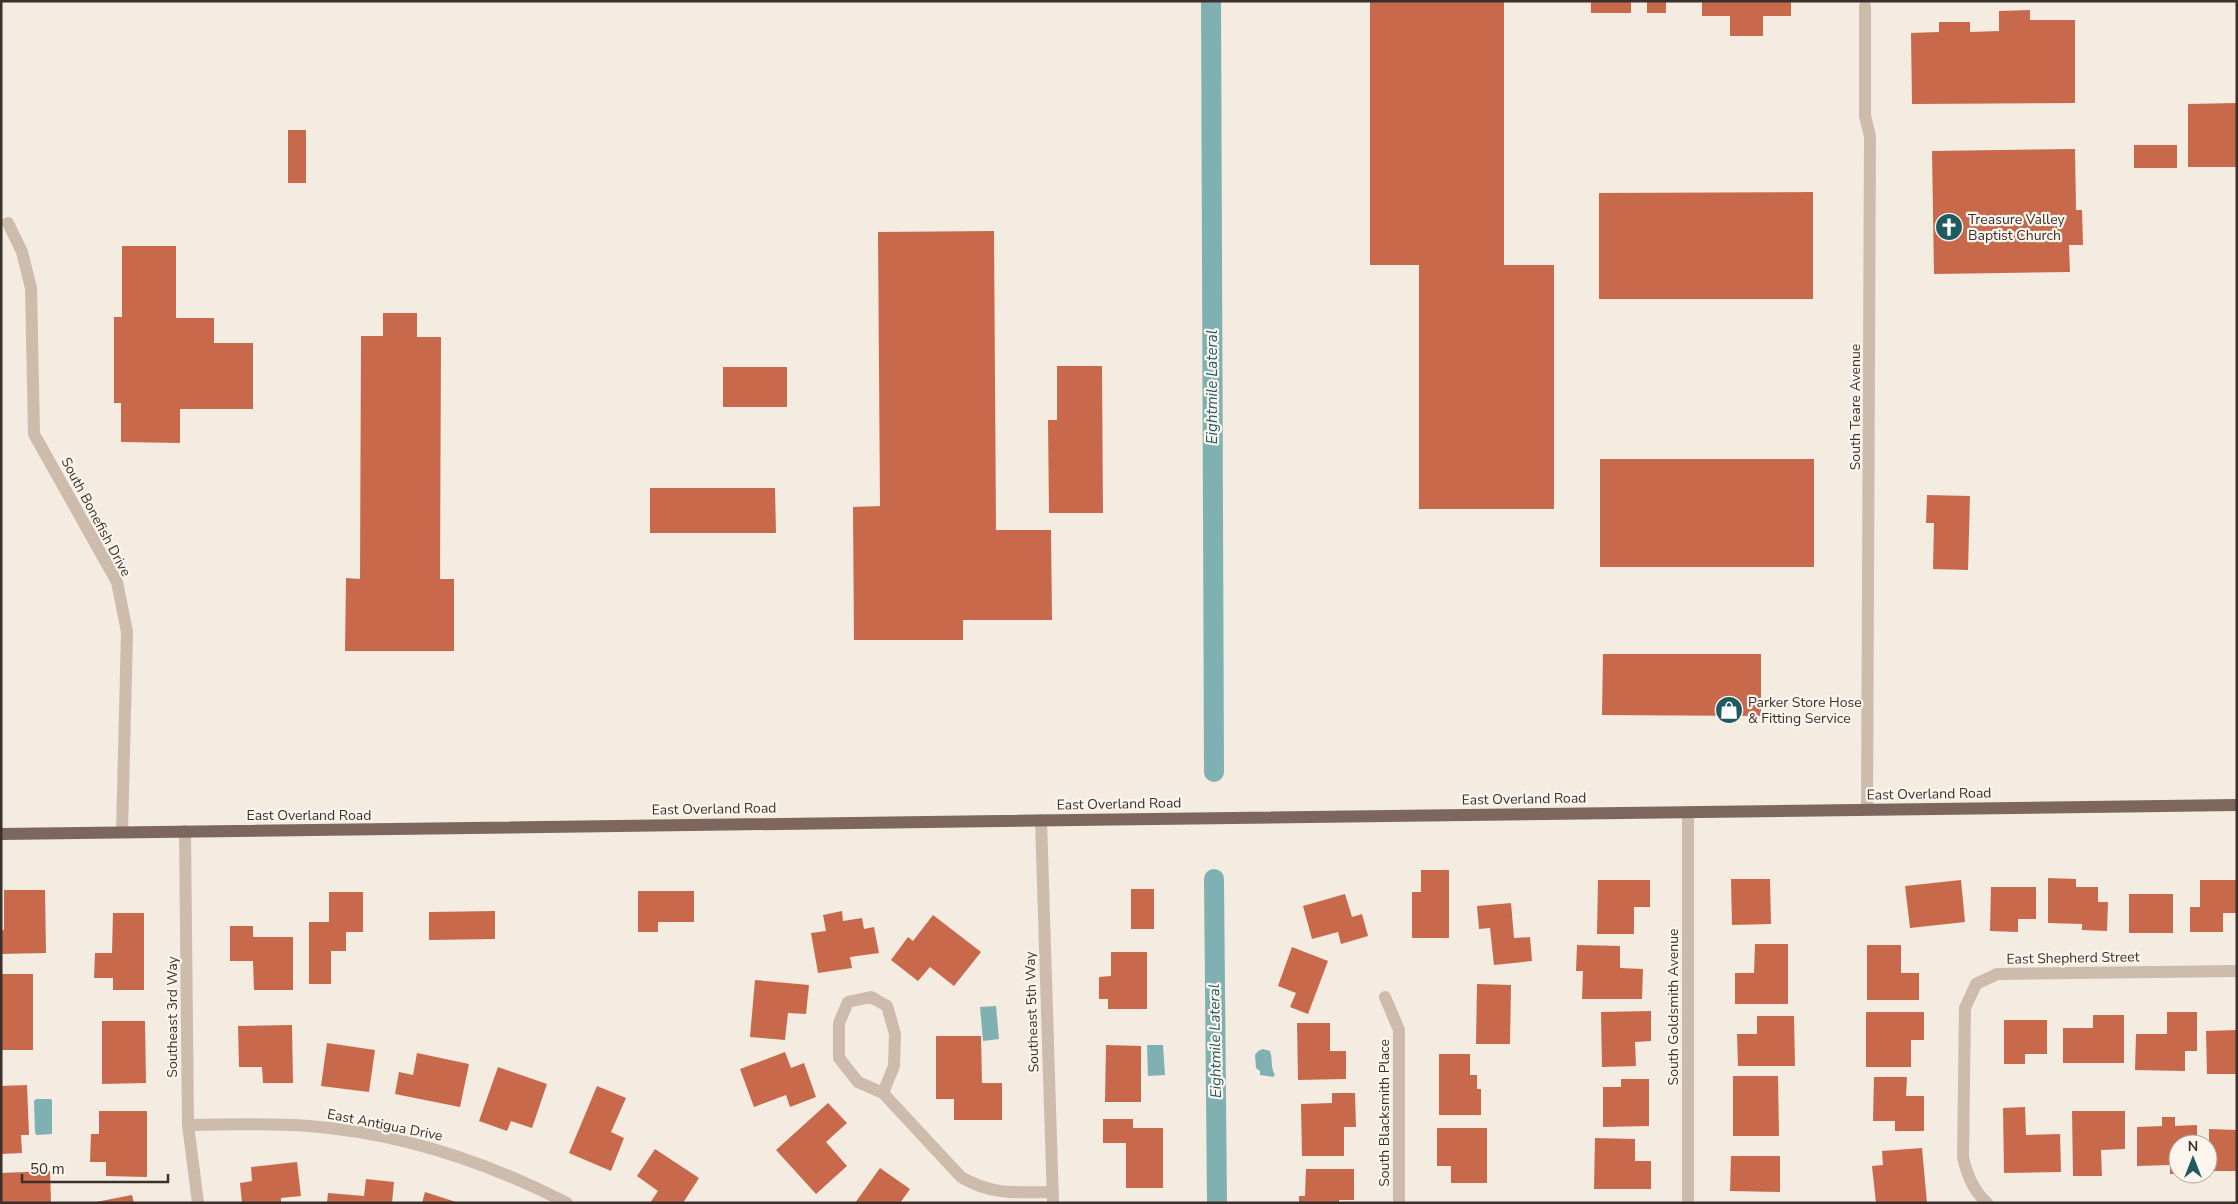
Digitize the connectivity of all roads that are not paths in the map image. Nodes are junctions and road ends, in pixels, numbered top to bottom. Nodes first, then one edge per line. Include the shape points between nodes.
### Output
1 (1865, 6) dead end
2 (8, 223) dead end
3 (2237, 805) edge
4 (1867, 809) junction
5 (1688, 812) junction
6 (1041, 820) junction
7 (185, 831) junction
8 (122, 832) junction
9 (1, 834) edge
10 (2237, 971) edge
11 (1385, 997) dead end
12 (883, 1093) junction
13 (188, 1126) junction
14 (1053, 1197) edge
15 (198, 1203) edge
16 (566, 1203) edge
17 (1399, 1203) edge
18 (1688, 1203) edge
19 (1987, 1203) edge

1 - 4 street, South Teare Avenue via 1865,116 1870,136
2 - 8 street, South Bonefish Drive via 22,252 30,288 34,434 117,582 127,632
3 - 4 main road, East Overland Road
4 - 5 main road, East Overland Road
5 - 6 main road, East Overland Road
5 - 18 street, South Goldsmith Avenue
6 - 7 main road, East Overland Road
6 - 14 street, Southeast 5th Way
7 - 8 main road, East Overland Road
7 - 13 street, Southeast 3rd Way
8 - 9 main road, East Overland Road
10 - 19 street, East Shepherd Street via 1997,974 1976,984 1965,1008 1963,1158 1968,1177
11 - 17 street, South Blacksmith Place via 1399,1030
12 - 12 street via 894,1066 895,1034 887,1006 871,997 848,1002 838,1023 840,1058 858,1082
12 - 14 street via 961,1177 994,1192
13 - 15 street, Southeast 3rd Way
13 - 16 street, East Antigua Drive via 240,1123 310,1126 402,1141 491,1168

